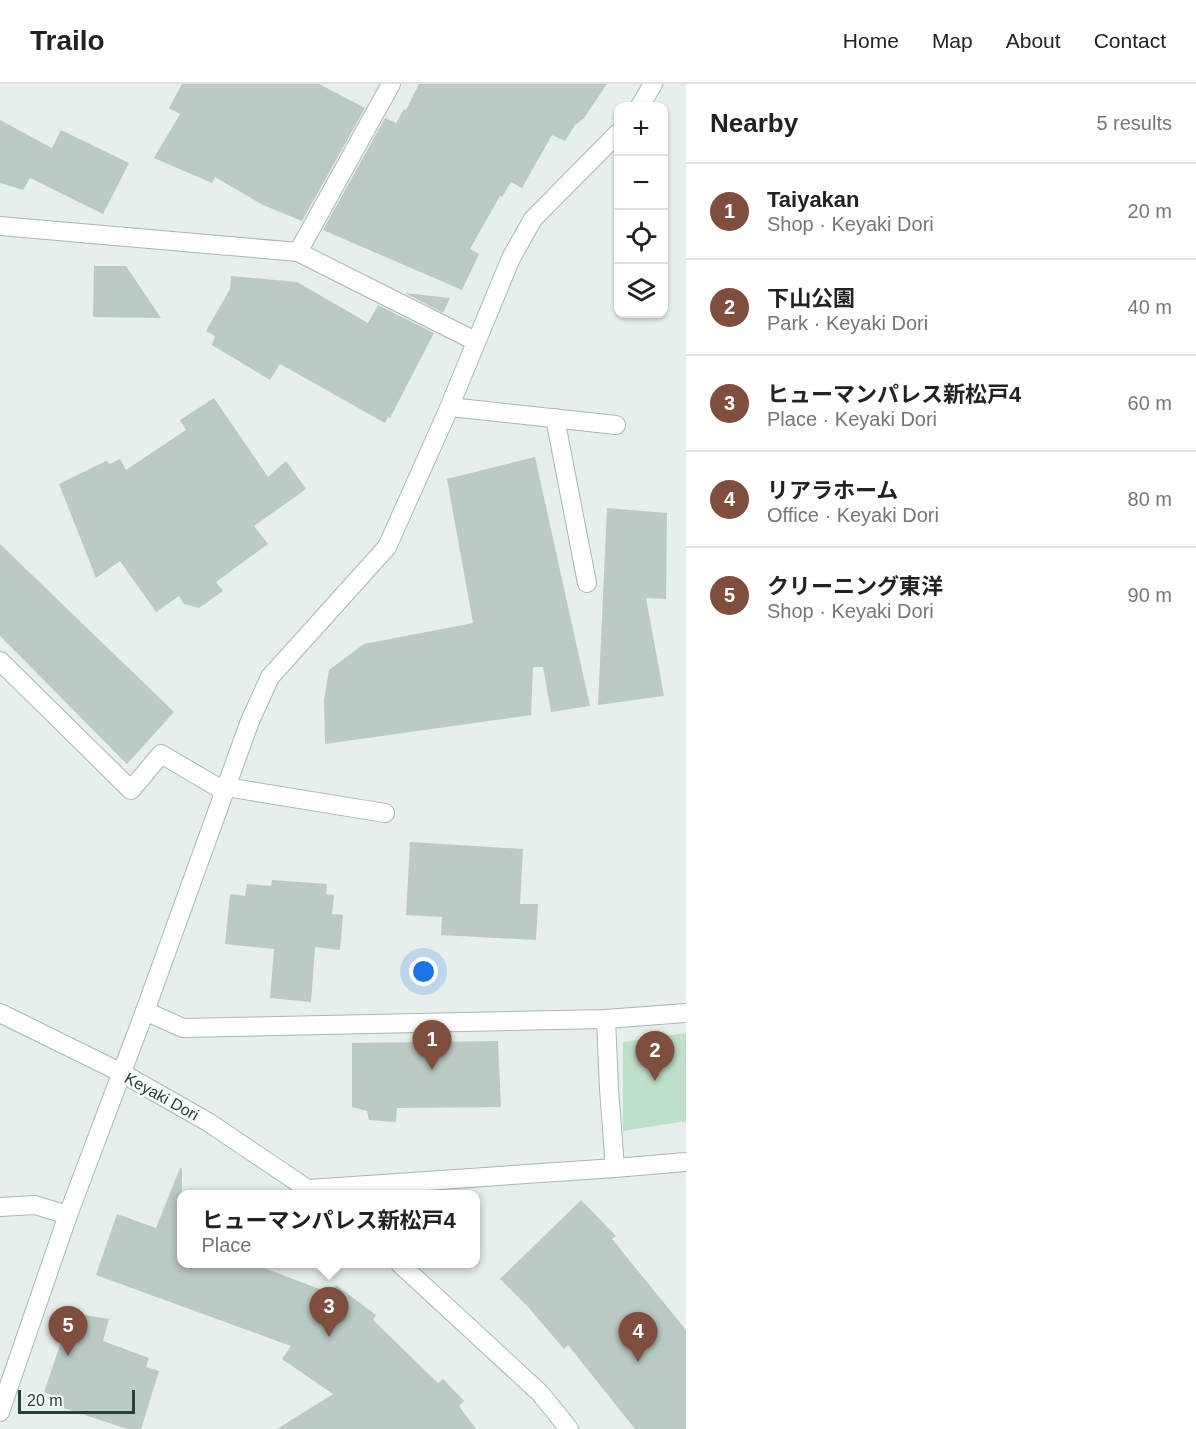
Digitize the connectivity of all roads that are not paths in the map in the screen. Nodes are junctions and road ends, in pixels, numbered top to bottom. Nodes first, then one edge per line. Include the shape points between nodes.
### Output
1 (654, 84) edge
2 (385, 86) edge
3 (643, 102) edge
4 (614, 137) edge
5 (0, 225) edge
6 (298, 252) junction
7 (475, 341) junction
8 (450, 407) junction
9 (555, 418) junction
10 (616, 425) dead end
11 (587, 583) dead end
12 (0, 662) edge
13 (225, 789) junction
14 (385, 813) dead end
15 (145, 1011) junction
16 (0, 1013) edge
17 (686, 1013) edge
18 (606, 1018) junction
19 (120, 1072) junction
20 (686, 1162) edge
21 (615, 1168) junction
22 (309, 1190) edge
23 (337, 1190) edge
24 (0, 1207) edge
25 (68, 1215) junction
26 (405, 1268) edge
27 (0, 1412) edge
28 (569, 1429) edge

1 - 3 street
2 - 6 street
4 - 7 street via 533,219 511,258
5 - 6 street
6 - 7 street
7 - 8 street
8 - 9 street
8 - 13 street via 387,547 270,677
9 - 10 street
9 - 11 street
12 - 13 street via 131,790 161,754
13 - 14 street
13 - 15 street
15 - 18 street via 183,1028
15 - 19 street
16 - 19 street, Keyaki Dori
17 - 18 street
18 - 21 street
19 - 22 street, Keyaki Dori via 208,1122
19 - 25 street
20 - 21 street
21 - 23 street
24 - 25 street via 35,1205
25 - 27 street
26 - 28 street via 540,1393

